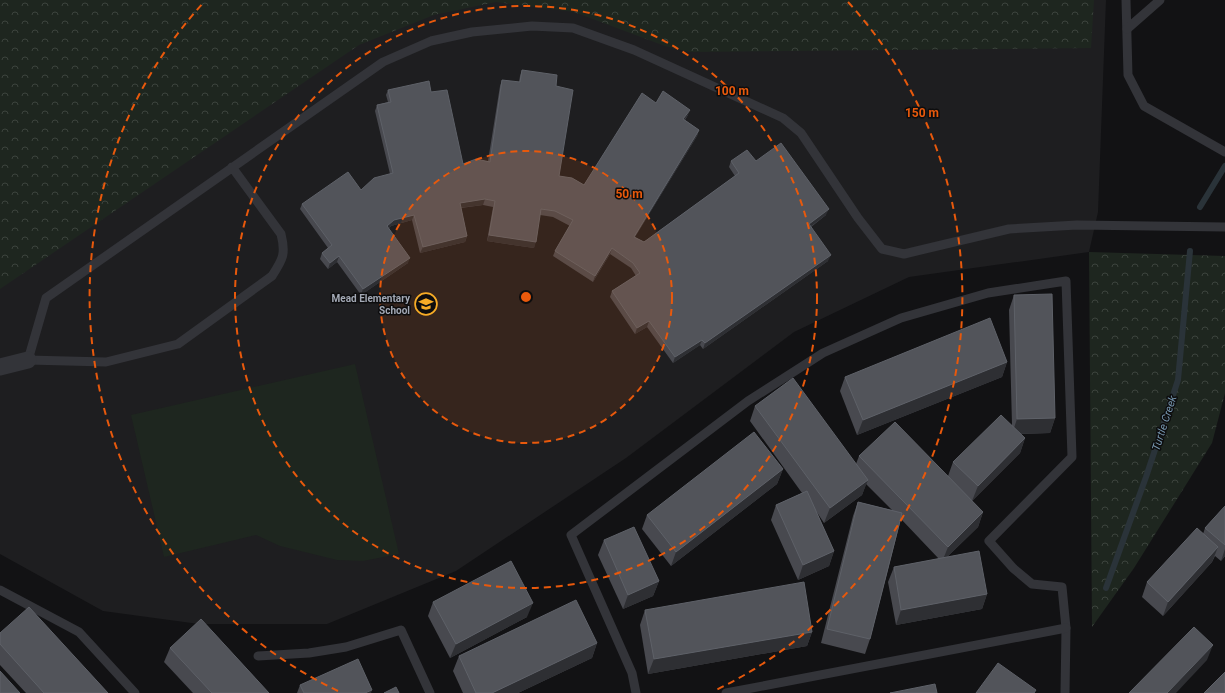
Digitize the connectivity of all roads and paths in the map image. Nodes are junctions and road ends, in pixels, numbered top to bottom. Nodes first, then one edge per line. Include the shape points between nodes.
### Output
1 (1126, 0) edge
2 (1160, 0) edge
3 (1127, 29) junction
4 (1225, 152) edge
5 (232, 167) junction
6 (1225, 227) edge
7 (28, 360) junction
8 (0, 368) edge
9 (0, 590) edge
10 (1066, 628) junction
11 (258, 656) dead end
12 (745, 691) edge
13 (135, 693) edge
14 (430, 693) edge
15 (636, 693) edge
16 (726, 693) edge
17 (1065, 693) edge

1 - 3 lane
2 - 3 lane
3 - 4 lane via 1128,76 1144,106
5 - 6 lane via 384,62 431,41 472,32 532,26 573,28 634,50 784,118 801,133 858,218 882,248 904,254 1009,229 1082,225
5 - 7 lane via 46,298
5 - 7 lane via 281,234 283,260 272,276 178,344 106,362
7 - 8 street
9 - 13 lane via 79,632
10 - 12 lane
10 - 15 lane via 1062,587 1032,584 1013,568 989,541 1072,457 1066,281 988,293 901,318 823,353 748,402 571,535 632,673
10 - 17 lane
11 - 14 lane via 309,653 346,647 401,630
12 - 16 lane

